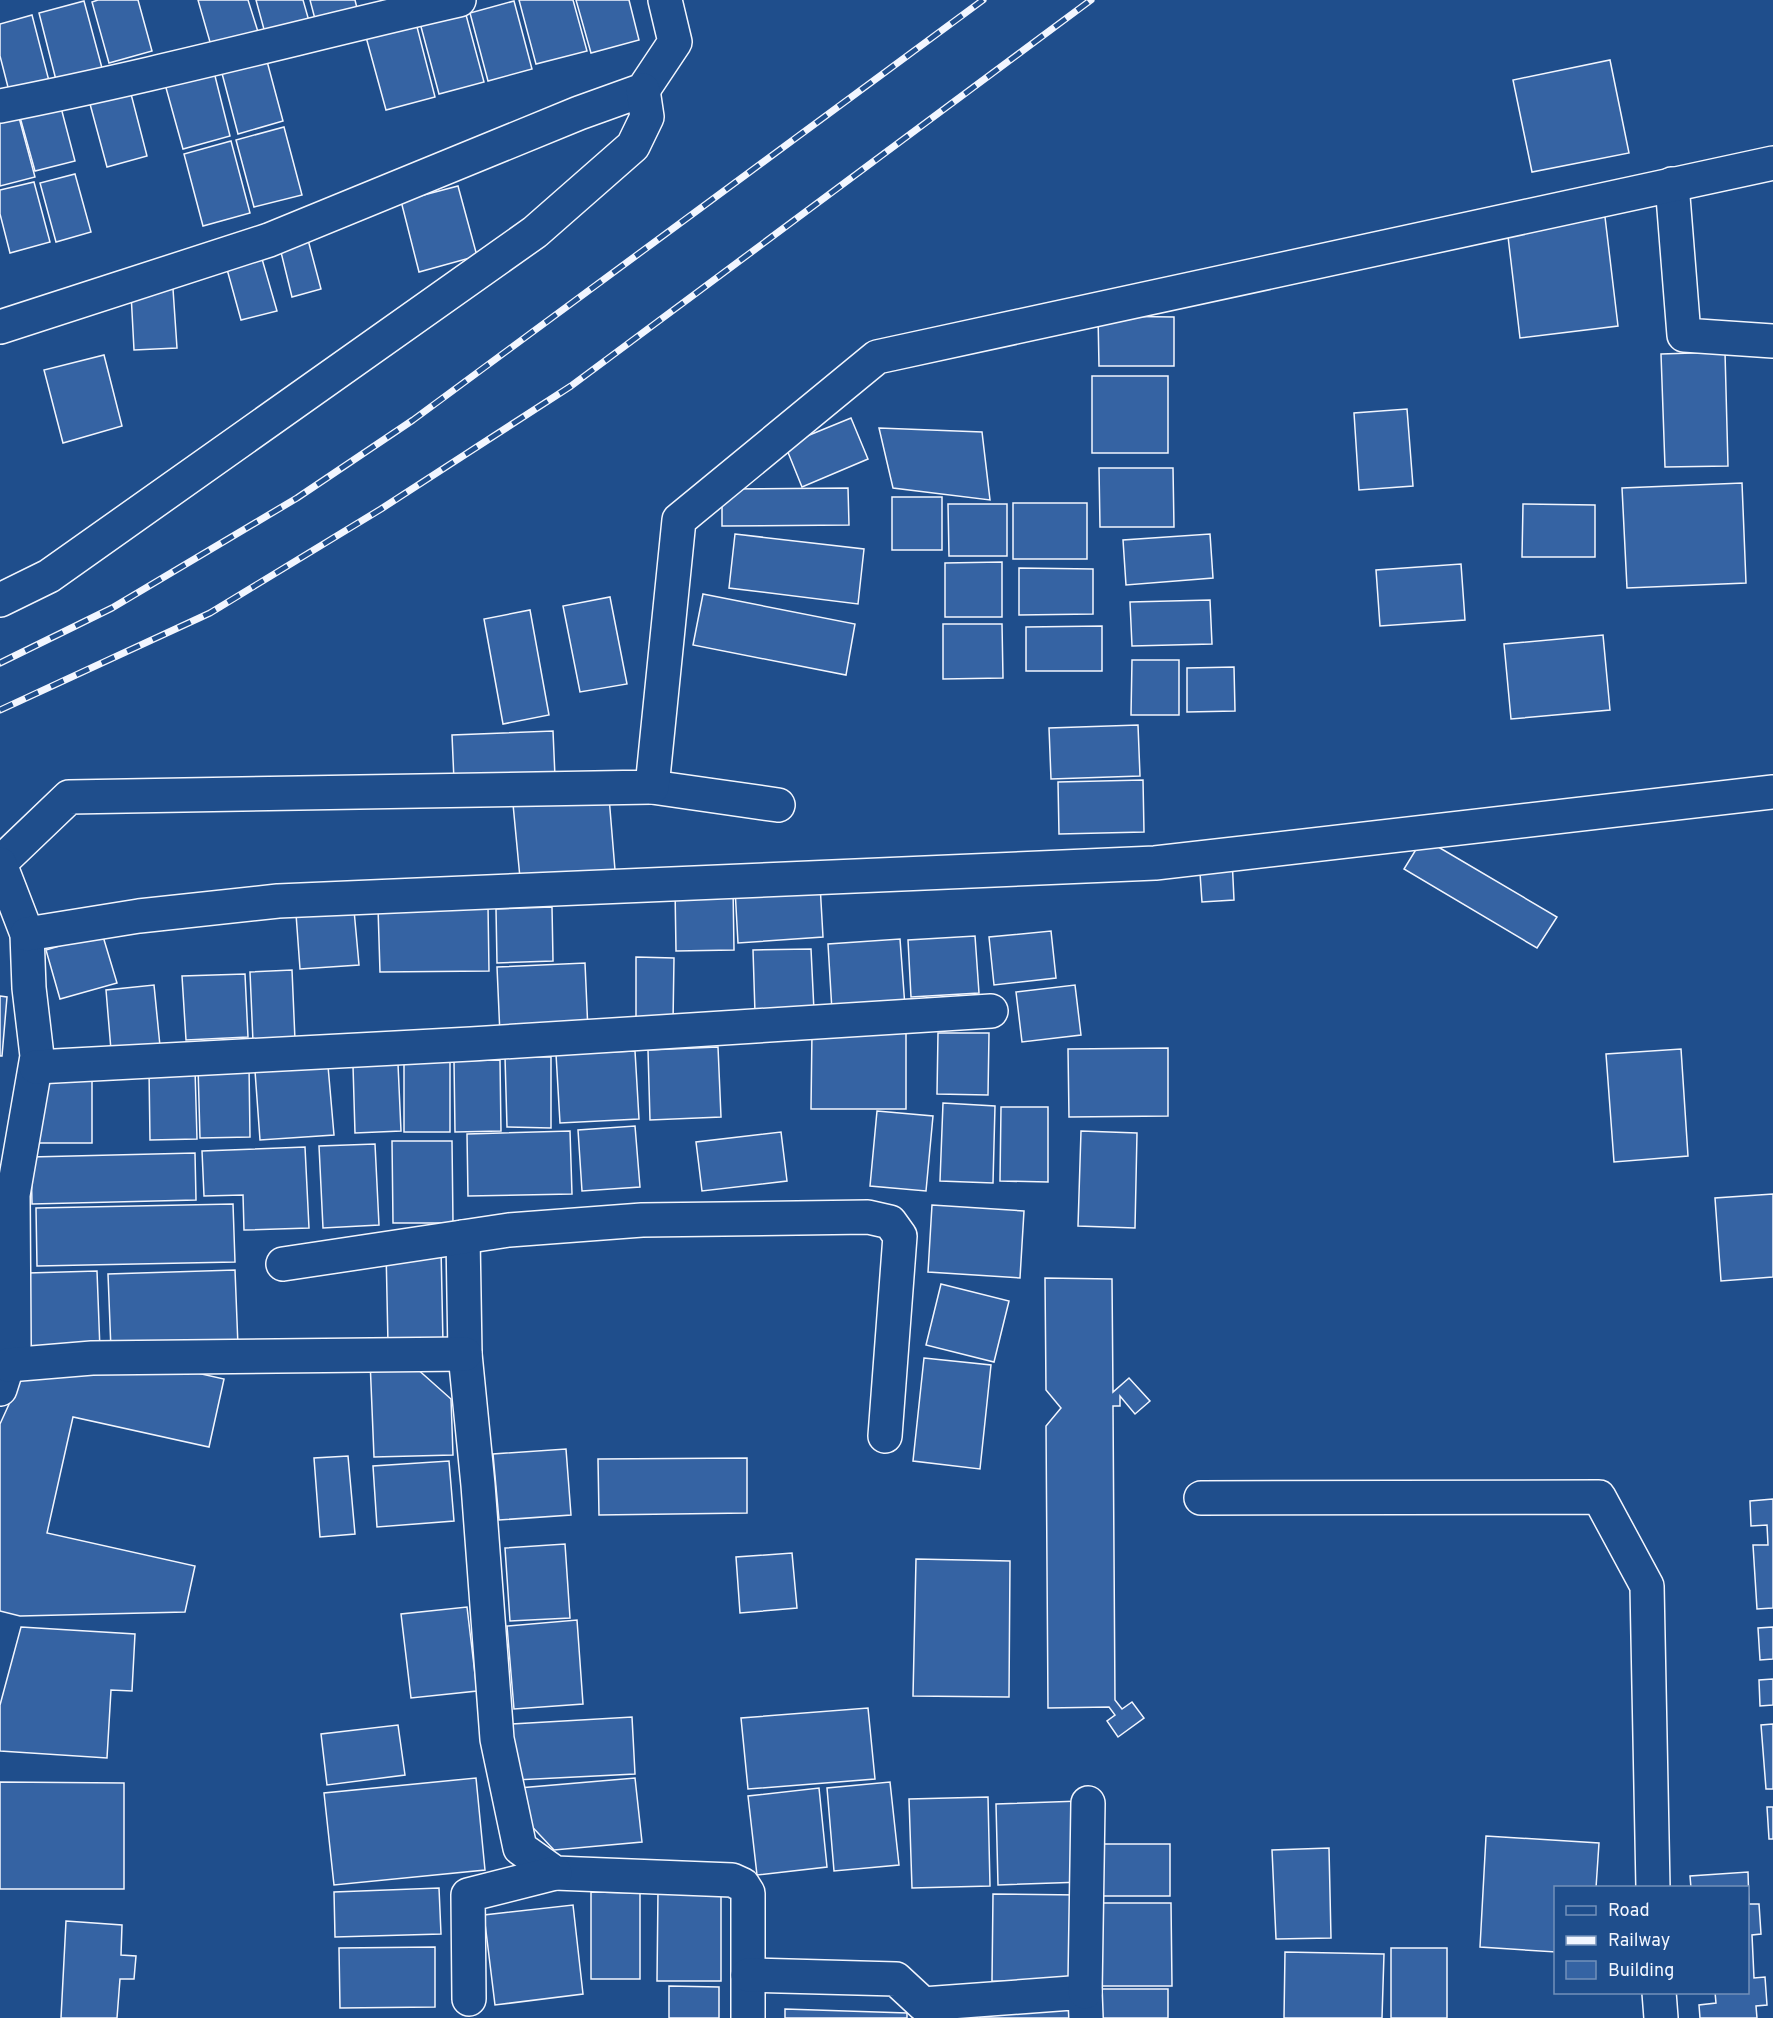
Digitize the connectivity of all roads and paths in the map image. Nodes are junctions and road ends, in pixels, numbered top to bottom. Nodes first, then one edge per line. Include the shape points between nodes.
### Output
1 (459, 0) edge
2 (665, 0) edge
3 (643, 90) junction
4 (0, 106) edge
5 (1773, 163) edge
6 (1672, 184) junction
7 (0, 327) edge
8 (1773, 341) edge
9 (0, 600) edge
10 (652, 787) junction
11 (1773, 792) edge
12 (778, 805) dead end
13 (0, 864) edge
14 (18, 952) edge
15 (992, 1011) dead end
16 (36, 1067) junction
17 (6, 1197) edge
18 (463, 1237) junction
19 (283, 1264) dead end
20 (465, 1354) junction
21 (4, 1377) edge
22 (885, 1436) dead end
23 (1201, 1498) dead end
24 (1088, 1803) dead end
25 (555, 1873) junction
26 (1653, 1886) edge
27 (748, 1975) junction
28 (1659, 1994) edge
29 (469, 1999) dead end
30 (1086, 2005) edge
31 (748, 2018) edge
32 (1661, 2018) edge

1 - 4 street via 272,42 126,81
2 - 3 street via 675,42
3 - 7 street via 269,240
3 - 9 street via 647,117 633,146 535,232 49,576
5 - 6 street
6 - 8 street via 1684,335
6 - 10 street via 877,357 679,520
10 - 12 street
10 - 13 street via 69,797
11 - 14 street via 1155,863 278,901 139,916
13 - 14 street
14 - 16 street
15 - 16 street
16 - 17 street
17 - 21 street via 14,1345
18 - 19 street
18 - 20 street
18 - 22 street via 642,1220 868,1217 890,1222 900,1236
20 - 21 street via 92,1358
20 - 25 street via 497,1739 520,1848
23 - 26 street via 1599,1497 1647,1586
24 - 30 street
25 - 27 street via 732,1880 743,1885 748,1893
25 - 29 street via 468,1895
27 - 30 street via 896,1979 923,2004
27 - 31 street
28 - 32 street

